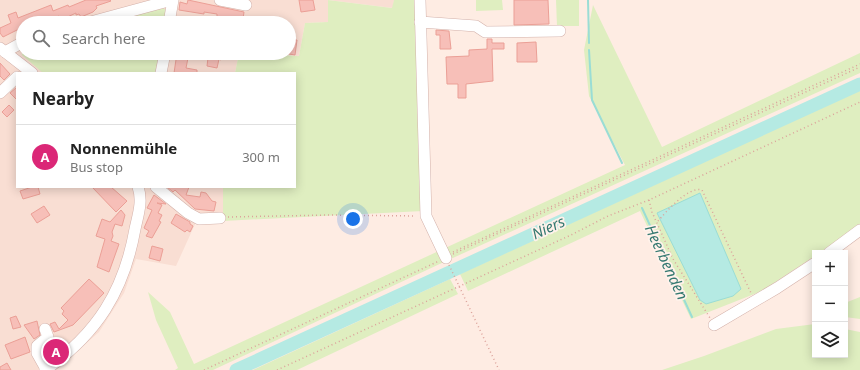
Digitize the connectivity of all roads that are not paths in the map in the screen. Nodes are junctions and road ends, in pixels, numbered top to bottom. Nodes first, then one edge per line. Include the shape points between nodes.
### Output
1 (173, 0) edge
2 (220, 0) edge
3 (420, 0) edge
4 (246, 5) dead end
5 (113, 16) edge
6 (170, 16) edge
7 (420, 22) junction
8 (560, 32) dead end
9 (16, 45) edge
10 (2, 50) edge
11 (163, 60) edge
12 (27, 71) edge
13 (161, 72) edge
14 (16, 78) edge
15 (0, 93) edge
16 (138, 188) edge
17 (157, 188) edge
18 (220, 218) road end
19 (860, 230) edge
20 (833, 250) edge
21 (446, 258) road end
22 (812, 265) edge
23 (714, 324) road end
24 (45, 328) dead end
25 (46, 370) edge

1 - 5 street
1 - 6 street
2 - 4 street
3 - 7 street
7 - 8 street via 476,26 485,32
7 - 21 street via 426,216
9 - 10 street
10 - 12 street
11 - 13 street
14 - 15 street
16 - 25 street via 140,202 132,246 122,278 106,311 82,340
17 - 18 street via 199,219
19 - 20 street
22 - 23 street
24 - 25 street via 48,337 37,346 37,353

